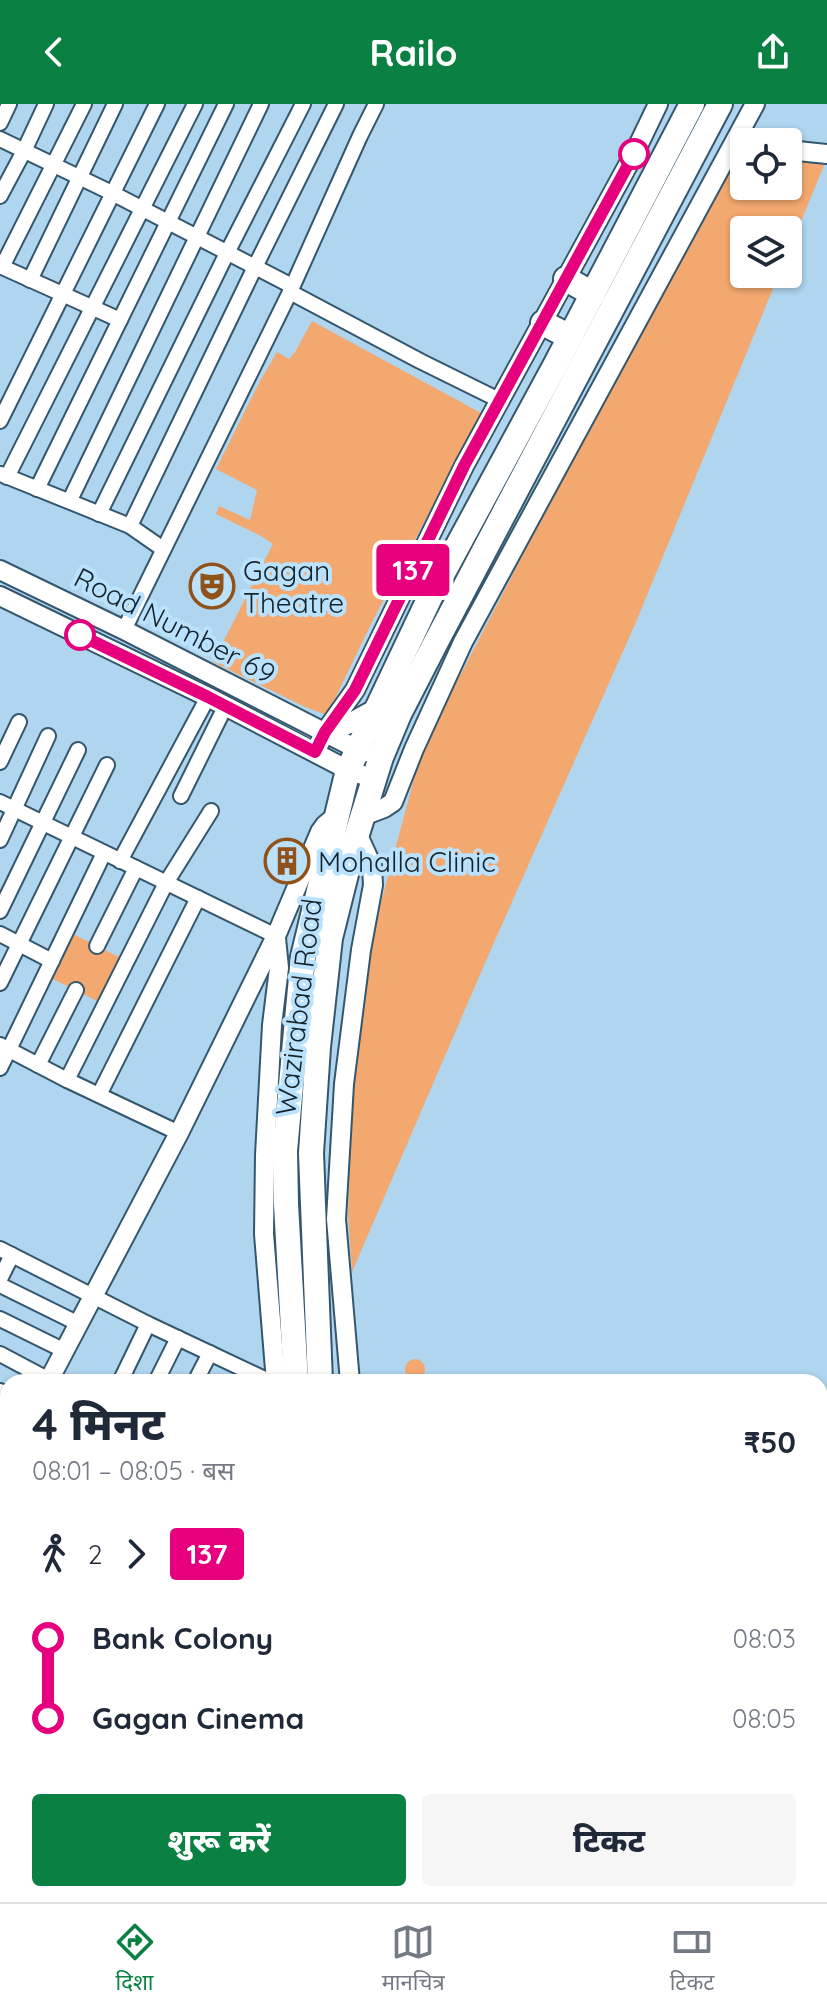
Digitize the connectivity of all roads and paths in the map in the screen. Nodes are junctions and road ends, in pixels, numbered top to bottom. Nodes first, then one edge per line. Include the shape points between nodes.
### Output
1 (9, 104) edge
2 (46, 104) edge
3 (84, 104) edge
4 (115, 104) edge
5 (157, 104) edge
6 (195, 104) edge
7 (226, 104) edge
8 (261, 104) edge
9 (303, 104) edge
10 (336, 104) edge
11 (376, 104) edge
12 (658, 104) edge
13 (692, 104) edge
14 (720, 104) edge
15 (755, 104) edge
16 (0, 123) edge
17 (745, 128) edge
18 (0, 139) edge
19 (698, 144) junction
20 (730, 146) edge
21 (24, 151) junction
22 (802, 151) edge
23 (827, 154) edge
24 (730, 160) edge
25 (54, 166) junction
26 (78, 177) junction
27 (112, 193) junction
28 (0, 196) edge
29 (141, 209) junction
30 (169, 223) junction
31 (197, 237) junction
32 (227, 253) junction
33 (1, 267) edge
34 (255, 267) junction
35 (566, 279) junction
36 (30, 280) junction
37 (291, 289) junction
38 (593, 294) junction
39 (63, 295) junction
40 (92, 307) junction
41 (120, 320) junction
42 (543, 323) junction
43 (570, 337) junction
44 (501, 401) junction
45 (0, 421) edge
46 (4, 475) edge
47 (37, 489) junction
48 (70, 500) junction
49 (99, 514) junction
50 (130, 526) junction
51 (163, 549) junction
52 (0, 570) edge
53 (0, 596) edge
54 (124, 630) junction
55 (208, 697) junction
56 (225, 707) junction
57 (375, 710) junction
58 (19, 722) dead end
59 (325, 732) junction
60 (48, 736) dead end
61 (78, 750) dead end
62 (315, 752) junction
63 (352, 759) junction
64 (0, 762) edge
65 (107, 765) dead end
66 (378, 768) junction
67 (181, 796) dead end
68 (0, 802) edge
69 (14, 809) junction
70 (211, 811) dead end
71 (337, 815) junction
72 (42, 823) junction
73 (360, 825) junction
74 (72, 837) junction
75 (0, 840) edge
76 (104, 853) junction
77 (120, 861) junction
78 (136, 868) junction
79 (166, 883) junction
80 (198, 898) junction
81 (0, 911) edge
82 (0, 934) edge
83 (276, 936) junction
84 (19, 944) junction
85 (97, 946) dead end
86 (52, 961) junction
87 (0, 983) edge
88 (76, 990) dead end
89 (4, 1047) edge
90 (38, 1065) junction
91 (0, 1068) edge
92 (67, 1080) junction
93 (99, 1095) junction
94 (179, 1133) junction
95 (6, 1252) edge
96 (0, 1282) edge
97 (93, 1297) junction
98 (0, 1319) edge
99 (79, 1324) junction
100 (148, 1324) junction
101 (178, 1338) junction
102 (65, 1351) junction
103 (210, 1353) junction
104 (0, 1354) edge
105 (36, 1374) edge
106 (53, 1374) edge
107 (124, 1374) edge
108 (160, 1374) edge
109 (199, 1374) edge
110 (256, 1374) edge
111 (273, 1374) edge
112 (296, 1374) edge
113 (319, 1374) edge
114 (349, 1374) edge

1 - 16 street
2 - 21 street
3 - 25 street
4 - 26 street
5 - 27 street
6 - 29 street
7 - 30 street
8 - 31 street
9 - 32 street
10 - 34 street
11 - 37 street
12 - 35 street
13 - 38 highway, Wazirabad Road
14 - 19 highway, Wazirabad Road
15 - 17 street
18 - 21 street
19 - 20 street
19 - 66 highway, Wazirabad Road via 399,714
21 - 25 street
21 - 28 street
22 - 23 street
24 - 73 street via 463,642 393,802
25 - 26 street
25 - 33 street
26 - 27 street
26 - 36 street
27 - 29 street
27 - 39 street
29 - 30 street
29 - 40 street
30 - 31 street
30 - 41 street
31 - 32 street
31 - 48 street
32 - 34 street
32 - 49 street
33 - 36 street
34 - 37 street
34 - 50 street
35 - 38 highway
35 - 42 street
36 - 39 street
37 - 44 street
37 - 51 street
38 - 43 highway, Wazirabad Road
39 - 40 street
39 - 45 street
40 - 41 street
40 - 46 street
41 - 47 street
42 - 43 highway
42 - 44 street
43 - 57 highway, Wazirabad Road
44 - 59 street via 355,690
46 - 47 street
47 - 48 street
48 - 49 street
49 - 50 street
50 - 51 street
51 - 54 street
52 - 54 street, Road Number 69
53 - 55 street, Road Number 69
54 - 59 street, Road Number 69
55 - 56 street, Road Number 69
55 - 77 street
56 - 62 street, Road Number 69
56 - 67 street
57 - 59 main road
57 - 63 highway, Wazirabad Road
58 - 64 street
59 - 62 street
59 - 63 street, Road Number 69
60 - 69 street
61 - 72 street
62 - 63 street, Road Number 69
63 - 66 street
63 - 71 highway, Wazirabad Road
65 - 74 street
66 - 73 highway, Wazirabad Road
68 - 69 street
69 - 72 street
69 - 75 street
70 - 79 street
71 - 83 street via 320,832
71 - 112 highway, Wazirabad Road via 303,957 285,1151
72 - 74 street
72 - 81 street
73 - 113 highway, Wazirabad Road via 330,938 318,1047 312,1137
73 - 114 street via 373,885 344,1084 336,1219
74 - 76 street
74 - 84 street
76 - 77 street
76 - 86 street
77 - 78 street
78 - 79 street
78 - 85 street
79 - 80 street
79 - 92 street
80 - 83 street
80 - 93 street
82 - 84 street
83 - 94 street
83 - 111 street via 279,968 264,1234
84 - 86 street
84 - 87 street
86 - 89 street
88 - 90 street
89 - 90 street
89 - 91 street
90 - 92 street
92 - 93 street
93 - 94 street
94 - 97 street
95 - 96 street
95 - 97 street
96 - 99 street
97 - 99 street
97 - 100 street
98 - 102 street
99 - 102 street
100 - 101 street
100 - 107 street
101 - 103 street
101 - 108 street
102 - 106 street
103 - 109 street
103 - 110 street
104 - 105 street

